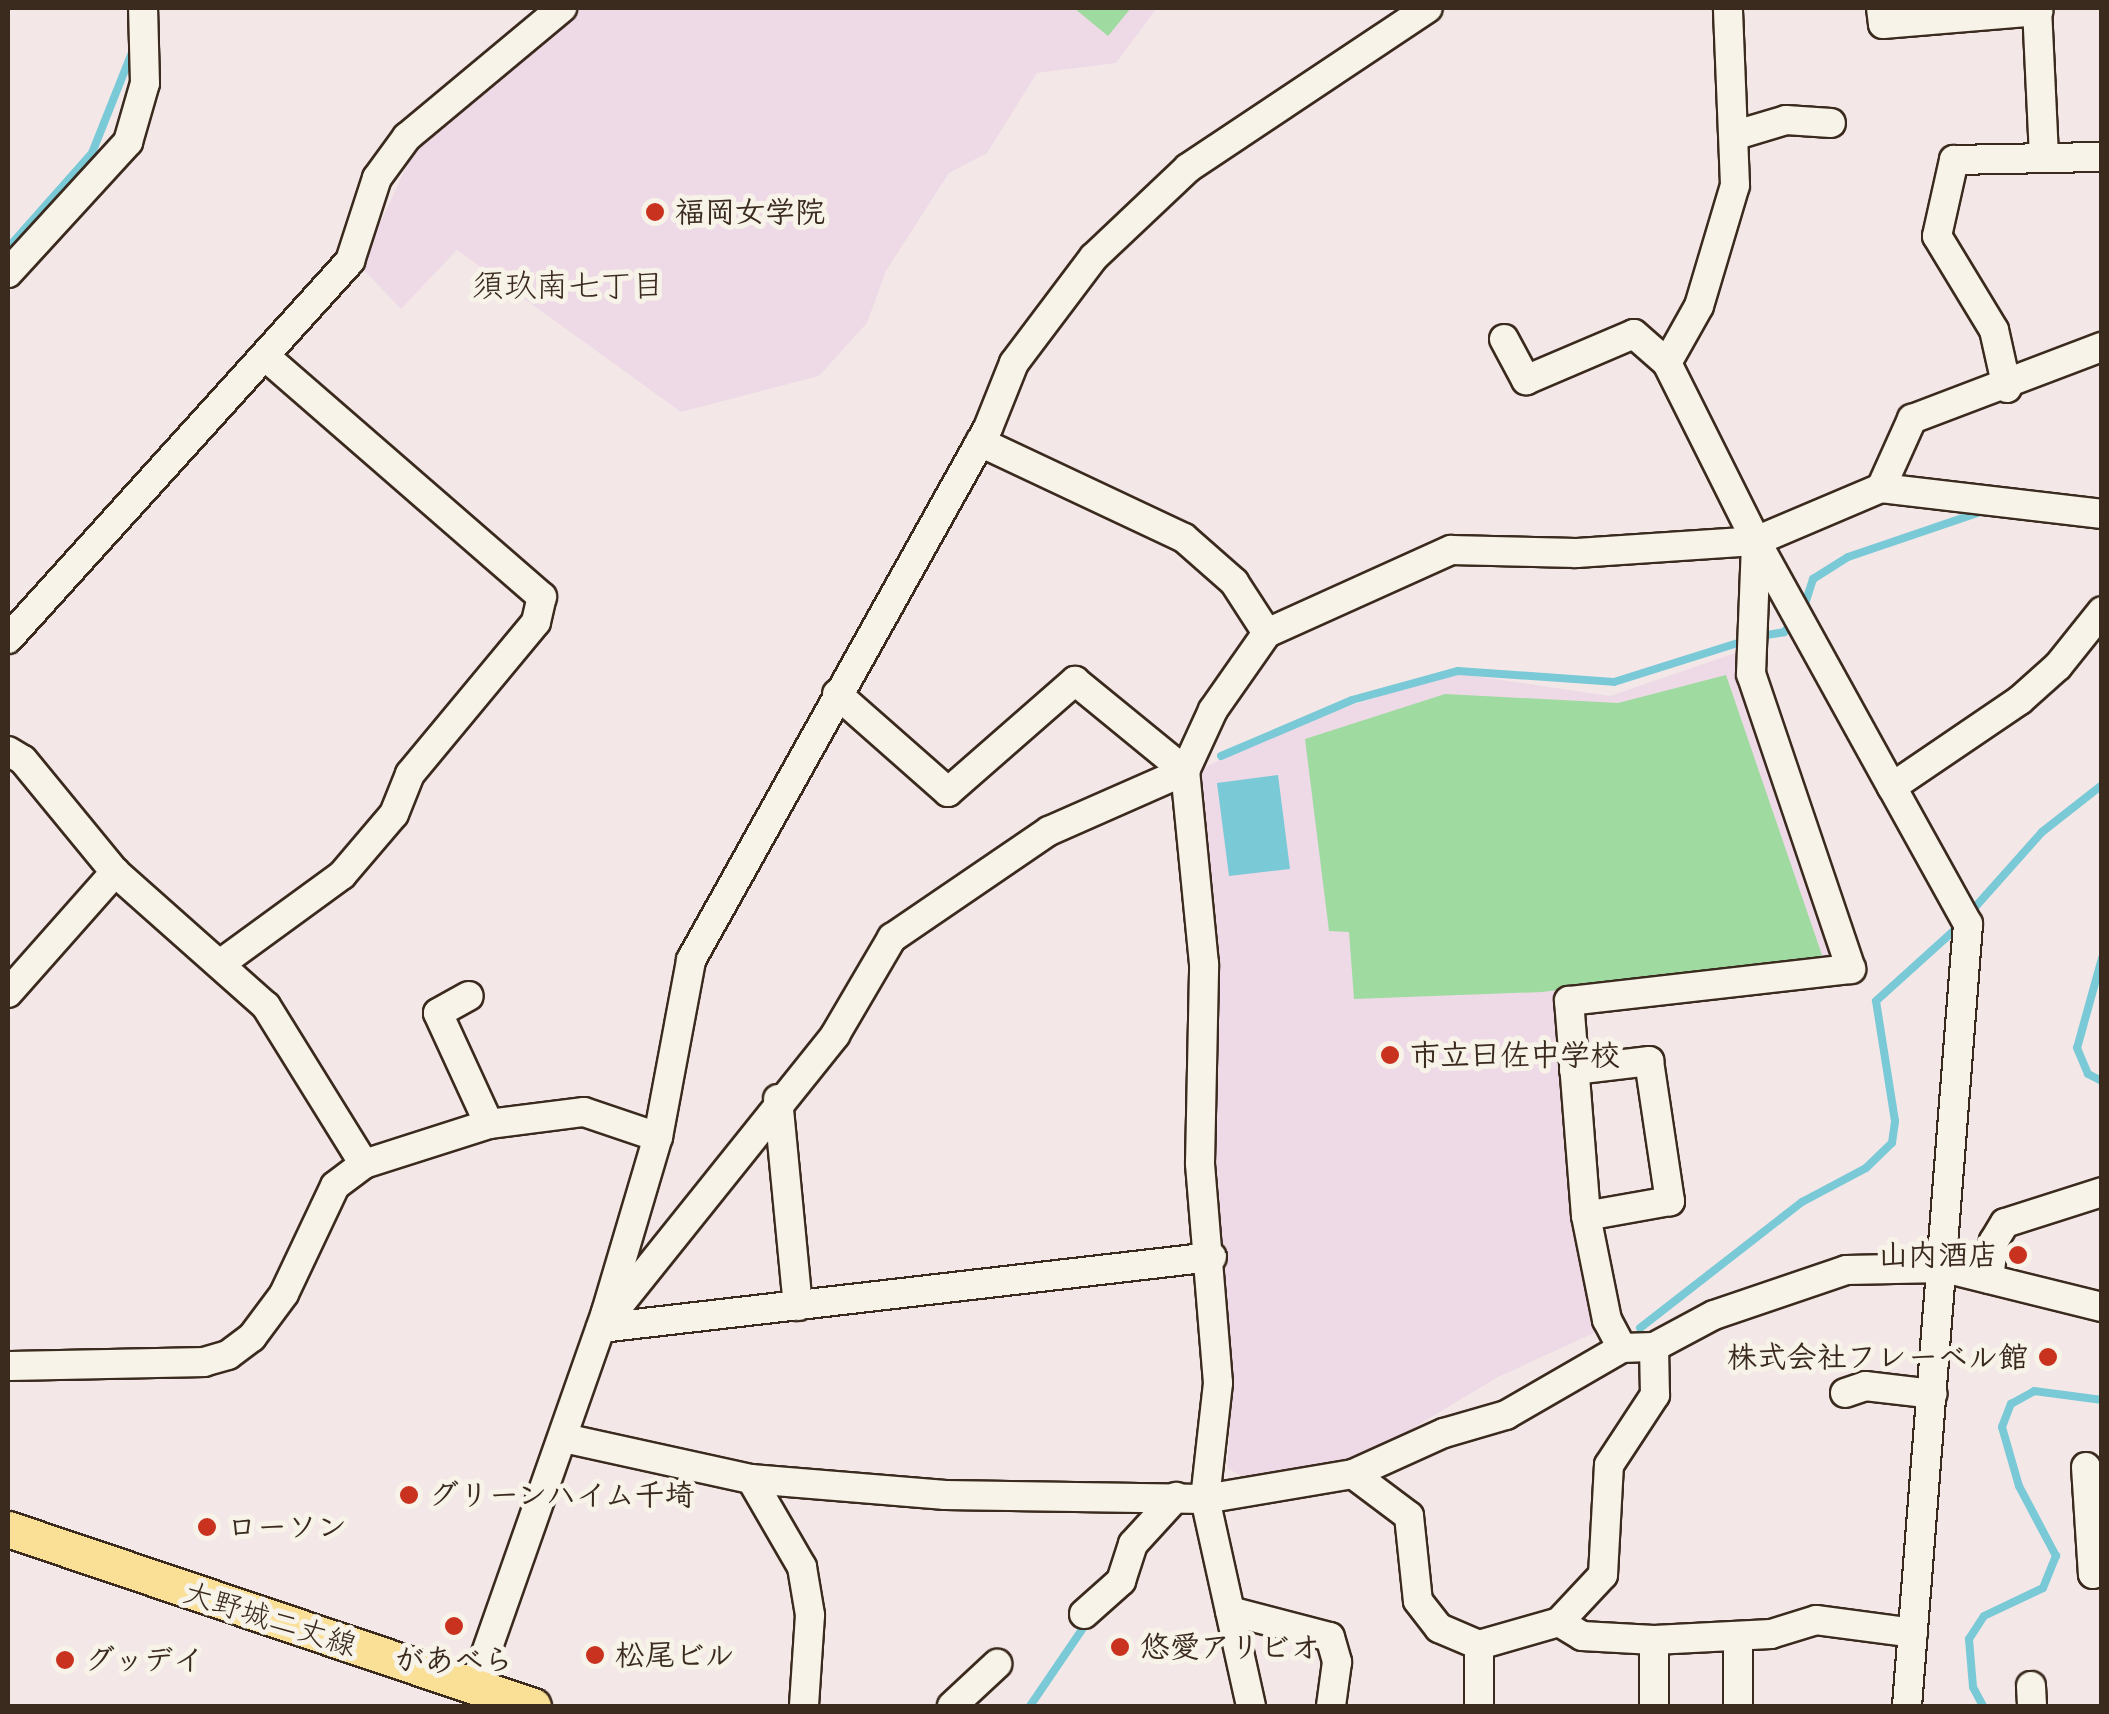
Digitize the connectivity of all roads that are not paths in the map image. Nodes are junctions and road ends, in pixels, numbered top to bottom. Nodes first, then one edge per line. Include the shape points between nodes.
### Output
1 (143, 8) edge
2 (562, 8) edge
3 (1428, 8) edge
4 (1728, 8) edge
5 (1881, 8) edge
6 (2038, 9) edge
7 (1831, 123) dead end
8 (1736, 135) junction
9 (2102, 157) edge
10 (2044, 158) junction
11 (8, 273) edge
12 (1504, 339) dead end
13 (2102, 347) edge
14 (266, 356) junction
15 (1667, 362) junction
16 (2007, 388) junction
17 (980, 442) junction
18 (1881, 488) junction
19 (2102, 514) edge
20 (1756, 541) junction
21 (2102, 611) edge
22 (1267, 633) junction
23 (8, 639) edge
24 (837, 694) junction
25 (8, 751) edge
26 (1185, 770) junction
27 (1892, 787) junction
28 (116, 872) junction
29 (220, 964) junction
30 (8, 993) edge
31 (470, 996) dead end
32 (1574, 1070) junction
33 (778, 1099) junction
34 (489, 1124) junction
35 (658, 1137) junction
36 (364, 1164) junction
37 (2102, 1192) edge
38 (1586, 1216) junction
39 (1212, 1257) junction
40 (1944, 1268) junction
41 (1990, 1279) junction
42 (798, 1306) junction
43 (2102, 1307) edge
44 (601, 1328) junction
45 (1622, 1348) junction
46 (1654, 1348) junction
47 (8, 1366) edge
48 (1845, 1392) dead end
49 (1933, 1394) junction
50 (564, 1438) junction
51 (2086, 1467) dead end
52 (1353, 1474) junction
53 (751, 1479) junction
54 (1191, 1498) junction
55 (8, 1529) edge
56 (2102, 1571) edge
57 (1230, 1611) junction
58 (1084, 1614) dead end
59 (1559, 1622) junction
60 (1913, 1633) junction
61 (1738, 1636) junction
62 (1654, 1640) junction
63 (1480, 1645) junction
64 (996, 1664) dead end
65 (474, 1687) junction
66 (533, 1706) edge
67 (804, 1706) edge
68 (952, 1706) edge
69 (1250, 1706) edge
70 (1331, 1706) edge
71 (1478, 1706) edge
72 (1654, 1706) edge
73 (1738, 1706) edge
74 (1907, 1706) edge

1 - 11 street via 145,83 128,142
2 - 14 street via 407,137 377,178 350,262
3 - 17 street via 1188,168 1094,258 1014,362
4 - 8 street
5 - 6 street via 1883,24
6 - 10 street
7 - 8 street via 1786,120
8 - 15 street via 1735,184 1698,306
9 - 10 street
10 - 16 street via 1954,160 1937,236 1994,330
12 - 15 street via 1526,380 1634,334
13 - 16 street
14 - 23 street
14 - 29 street via 542,596 536,622 410,774 394,814 342,874
15 - 20 street
16 - 18 street via 1912,420
17 - 22 street via 1184,538 1234,582
17 - 24 street
18 - 19 street
18 - 20 street
20 - 22 street via 1576,553 1451,550
20 - 27 street
20 - 32 street via 1752,674 1851,969 1569,1001
21 - 27 street via 2020,700
22 - 26 street via 1213,710
24 - 26 street via 948,792 1074,681
24 - 35 street via 691,960
25 - 28 street via 23,760
26 - 33 street via 1141,784 1049,831 892,938 835,1036
26 - 39 street via 1204,964 1200,1163
27 - 40 street via 1965,918
28 - 29 street
28 - 30 street
29 - 36 street via 266,1006
31 - 34 street via 438,1014
32 - 38 street
32 - 38 street via 1649,1061 1670,1201
33 - 42 street
33 - 44 street
34 - 35 street via 584,1112
34 - 36 street
35 - 44 street
36 - 47 street via 335,1186 284,1294 252,1337 228,1355 204,1362
37 - 41 street via 2005,1224 1994,1241
38 - 45 street via 1607,1320
39 - 42 street
39 - 54 street via 1218,1384
40 - 41 street
40 - 46 street via 1846,1270 1714,1315
40 - 49 street
41 - 43 street
42 - 44 street
44 - 50 street
45 - 46 street
45 - 52 street via 1506,1415 1444,1433
46 - 59 street via 1655,1395 1608,1465 1603,1575
48 - 49 street via 1865,1386
49 - 60 street
50 - 53 street
50 - 65 street
51 - 56 street via 2093,1574
52 - 54 street
52 - 63 street via 1409,1516 1426,1618
53 - 54 street via 944,1495
53 - 67 street via 802,1567 810,1616
54 - 57 street
54 - 58 street via 1132,1544 1121,1581
55 - 65 main road, 大野城二丈線
57 - 69 street
57 - 70 street via 1330,1637 1337,1662
59 - 62 street via 1582,1636
59 - 63 street
60 - 61 street via 1816,1620
60 - 74 street
61 - 62 street
61 - 73 street
62 - 72 street
63 - 71 street
64 - 68 street
65 - 66 main road, 大野城二丈線

